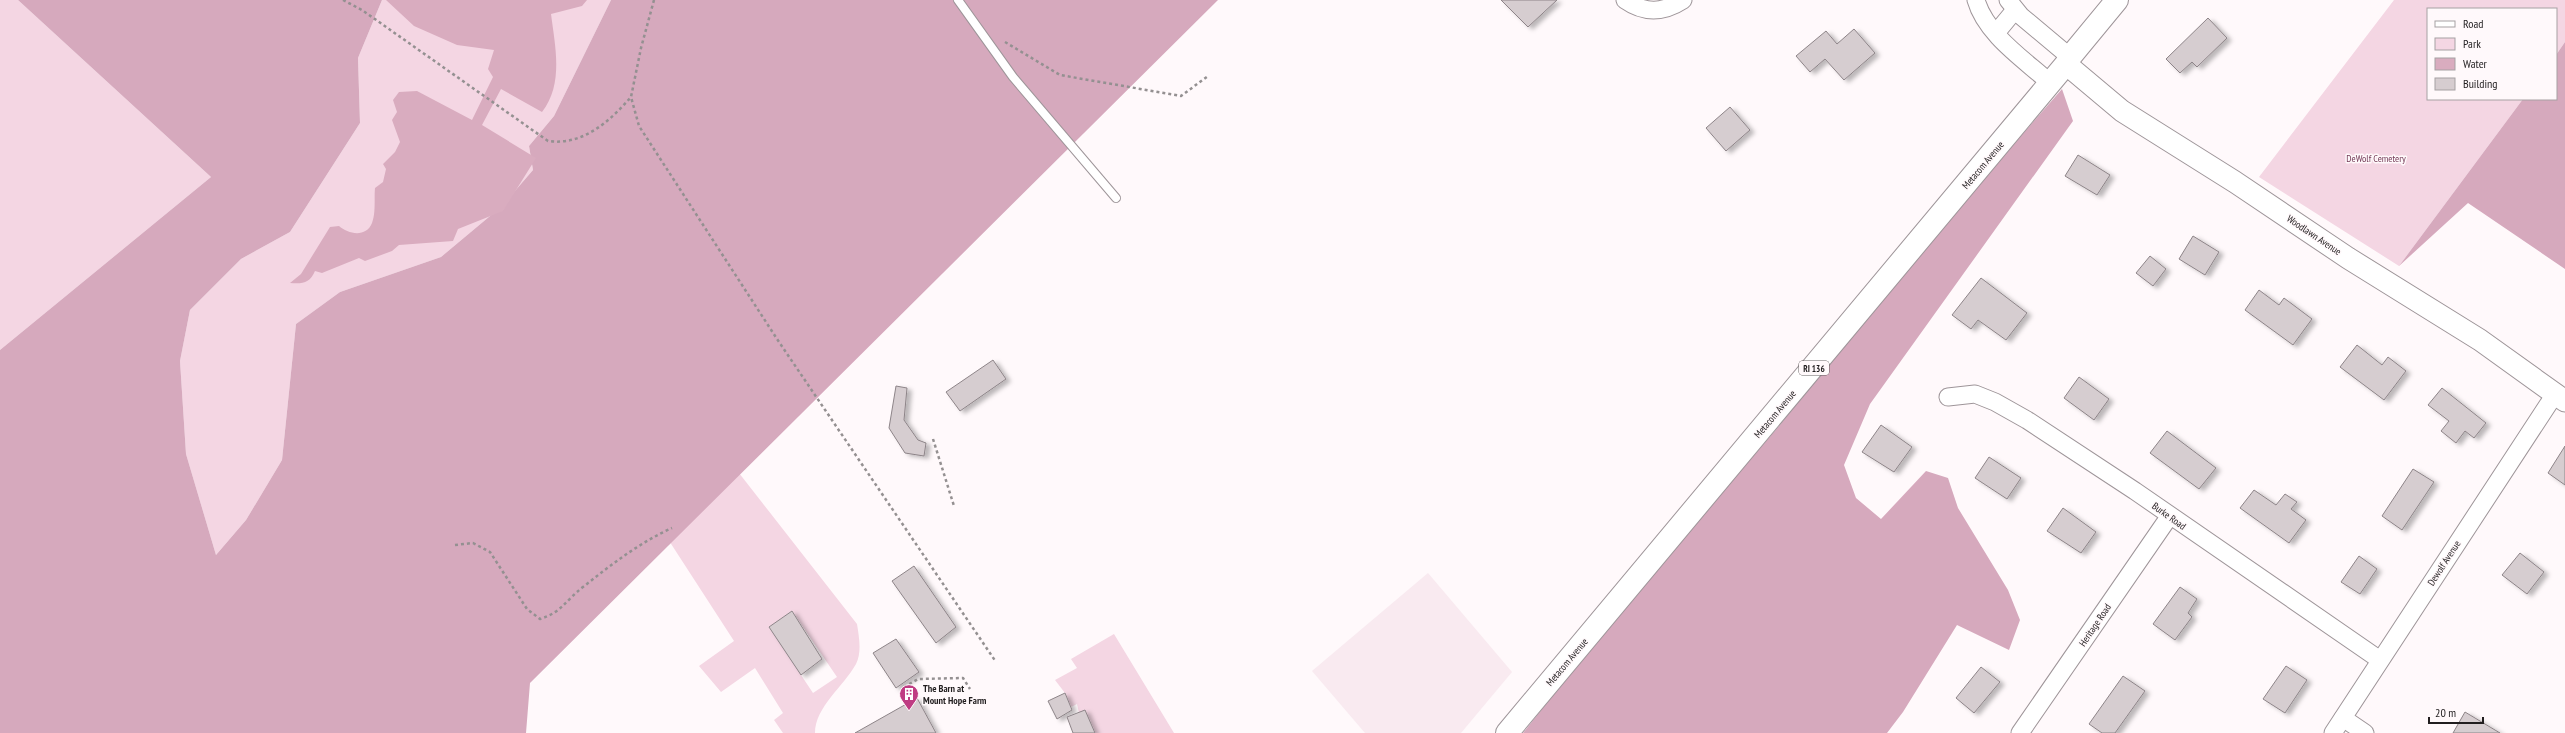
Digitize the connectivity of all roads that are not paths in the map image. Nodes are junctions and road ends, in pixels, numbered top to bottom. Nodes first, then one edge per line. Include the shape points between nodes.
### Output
1 (958, 0) edge
2 (1625, 0) edge
3 (1683, 0) edge
4 (1976, 0) edge
5 (2117, 0) edge
6 (2012, 5) edge
7 (1996, 33) junction
8 (2068, 61) junction
9 (2050, 83) junction
10 (1116, 198) dead end
11 (1948, 397) dead end
12 (2560, 397) edge
13 (2169, 517) junction
14 (2380, 660) junction
15 (2343, 718) junction
16 (1507, 733) edge
17 (2020, 733) edge
18 (2333, 733) edge
19 (2365, 733) edge

1 - 10 lane via 1013,77
2 - 3 street via 1640,9 1656,11 1668,9
4 - 7 street via 1985,19
5 - 8 main road, Metacom Avenue / RI 136
6 - 7 street
6 - 8 street
7 - 9 street
8 - 9 main road, Metacom Avenue / RI 136
8 - 12 street, Woodlawn Avenue via 2122,111 2235,182 2348,258 2480,340
9 - 16 main road, Metacom Avenue / RI 136
11 - 13 street, Burke Road via 1975,394 1995,402 2135,491
12 - 14 street, Dewolf Avenue
13 - 14 street, Burke Road
13 - 17 street, Heritage Road
14 - 15 street, Dewolf Avenue
15 - 18 street, Dewolf Avenue
15 - 19 street

